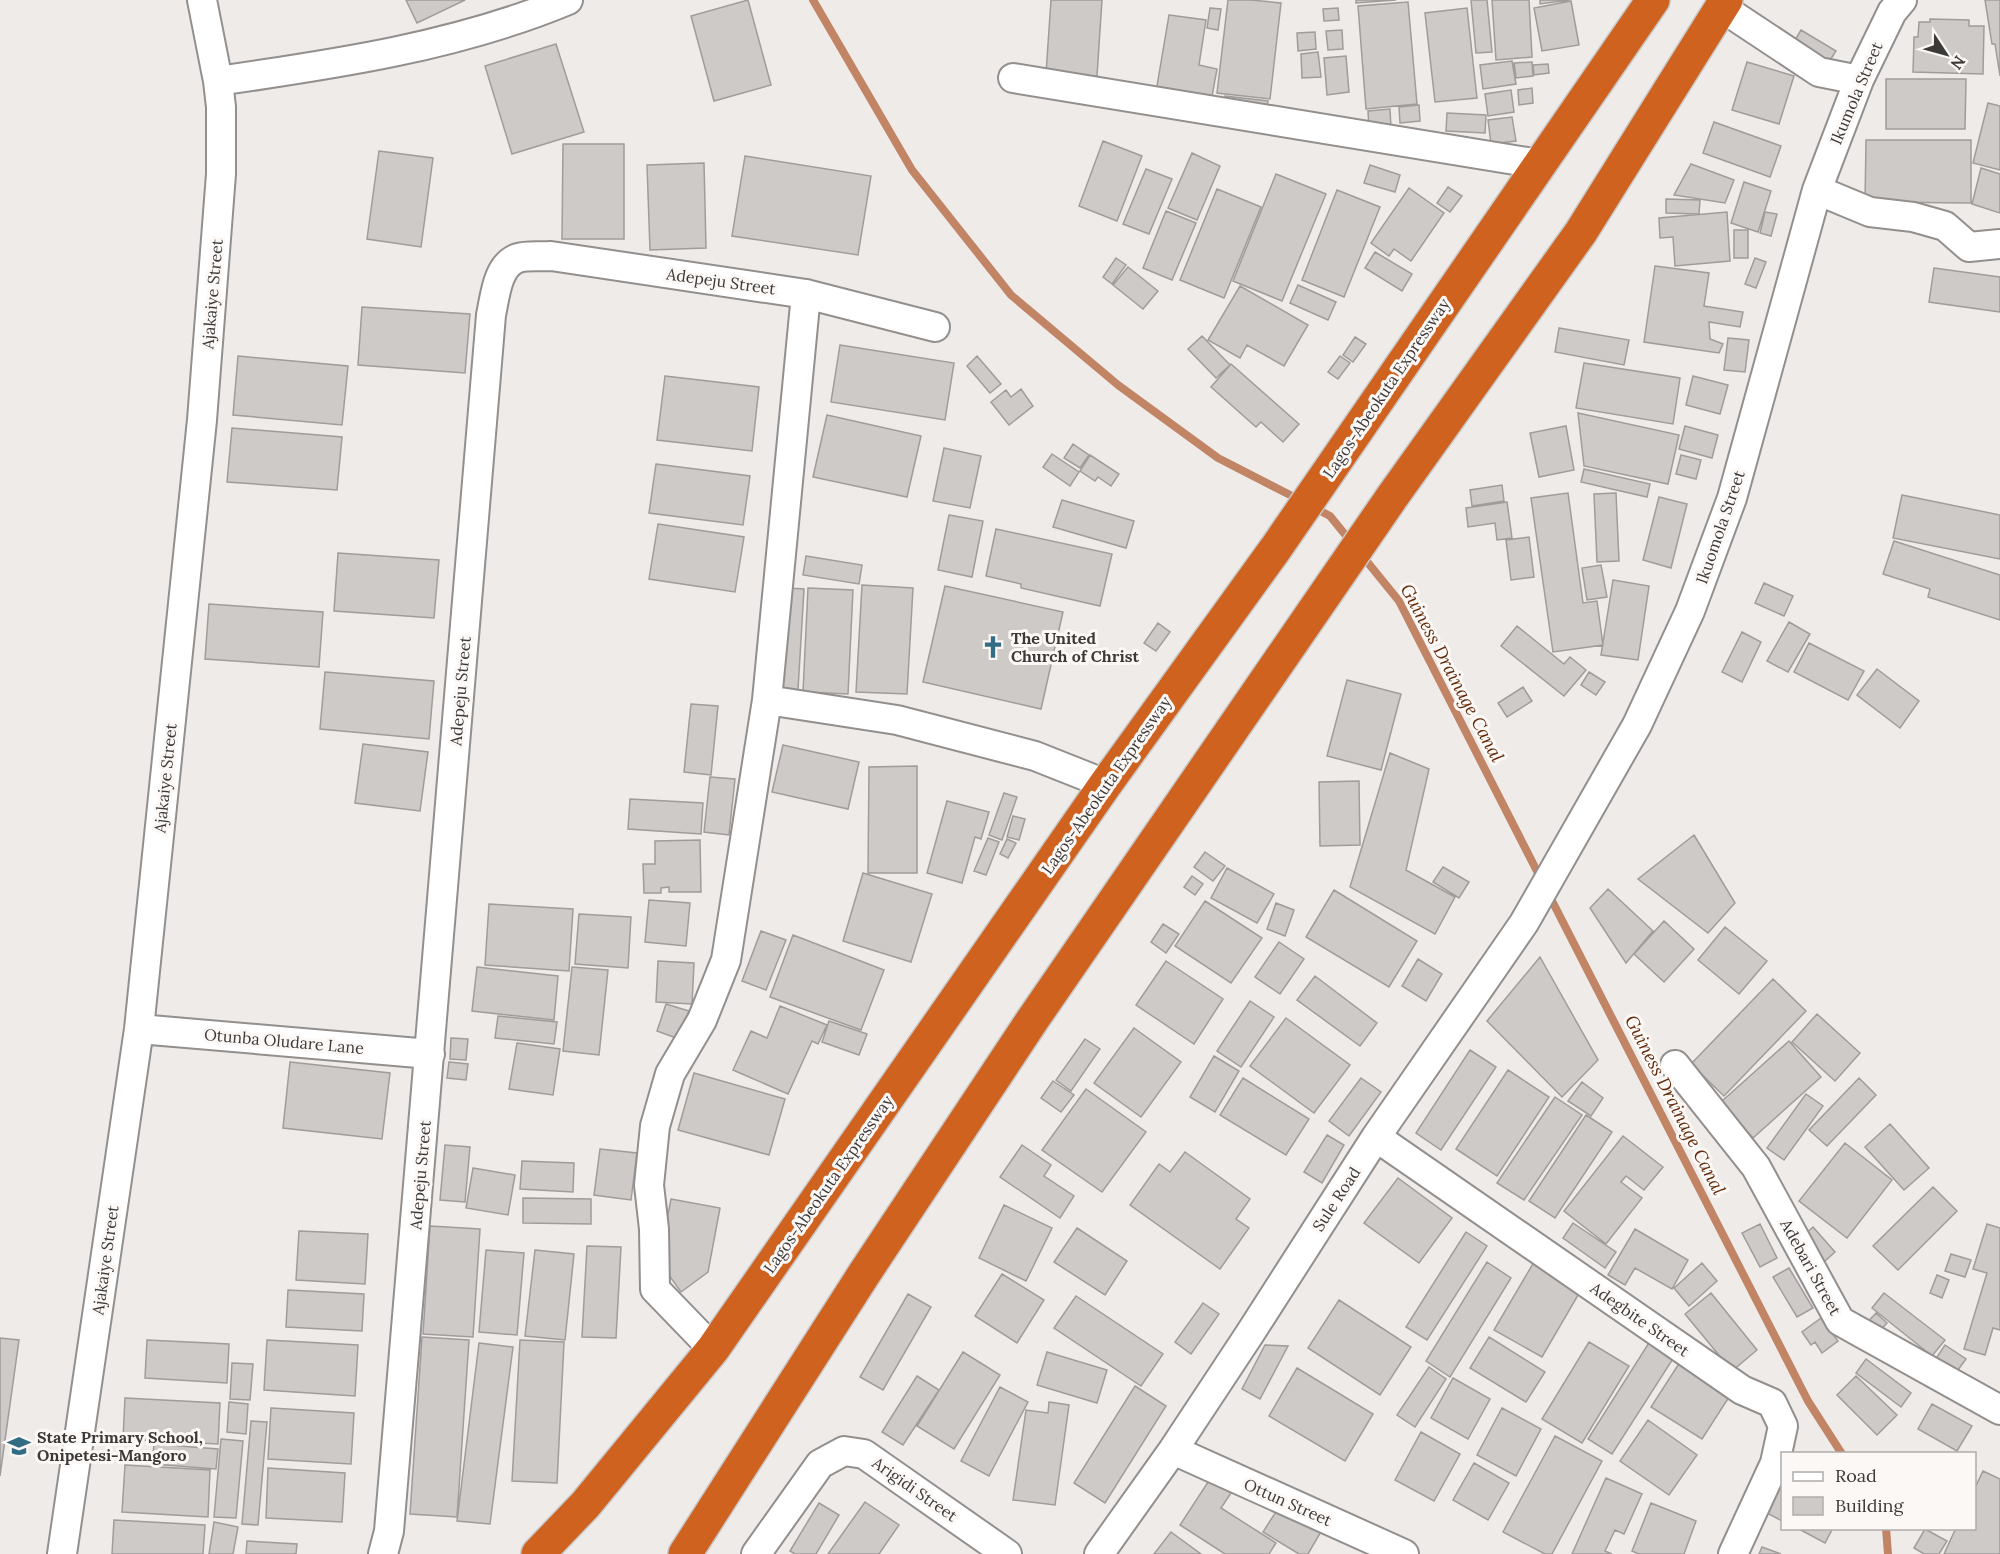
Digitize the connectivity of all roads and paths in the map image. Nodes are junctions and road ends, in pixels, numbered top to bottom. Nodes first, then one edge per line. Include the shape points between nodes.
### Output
1 (202, 0) edge
2 (568, 0) edge
3 (1653, 0) edge
4 (1902, 0) edge
5 (1724, 4) edge
6 (1013, 78) dead end
7 (1858, 80) junction
8 (218, 81) junction
9 (1539, 164) junction
10 (1817, 190) junction
11 (2000, 244) edge
12 (806, 294) junction
13 (935, 327) dead end
14 (767, 700) junction
15 (1105, 785) junction
16 (1569, 842) joint
17 (139, 1029) junction
18 (430, 1054) junction
19 (1674, 1065) dead end
20 (1376, 1137) junction
21 (713, 1349) junction
22 (2000, 1410) edge
23 (1173, 1450) junction
24 (62, 1554) edge
25 (383, 1554) edge
26 (538, 1554) edge
27 (685, 1554) edge
28 (756, 1554) edge
29 (1007, 1554) edge
30 (1099, 1554) edge
31 (1404, 1554) edge
32 (1733, 1554) edge

1 - 8 street, Ajakaiye Street
2 - 8 street via 424,45
3 - 9 highway, Lagos-Abeokuta Expressway
4 - 7 street, Ikumola Street
5 - 7 street via 1819,72
5 - 27 highway via 1581,232 1392,498 1033,1019
6 - 9 street
7 - 10 street, Ikumola Street
8 - 17 street, Ajakaiye Street via 221,174 202,420
9 - 15 highway, Lagos-Abeokuta Expressway via 1276,548
10 - 11 street via 1870,212 1945,226 1969,247
10 - 16 street, Ikuomola Street via 1732,498 1690,611 1636,725
12 - 13 street, Adepeju Street
12 - 14 street
12 - 18 street, Adepeju Street via 551,256 519,257 502,272 491,315
14 - 15 street via 917,725 1035,756
14 - 21 street via 726,960 702,1020 670,1074 655,1126 649,1185 655,1290
15 - 21 highway, Lagos-Abeokuta Expressway
16 - 20 street, Sule Road via 1524,923
17 - 18 street, Otunba Oludare Lane
17 - 24 street, Ajakaiye Street
18 - 25 street, Adepeju Street via 389,1531
19 - 22 street, Adebari Street via 1756,1167 1840,1321
20 - 23 street, Sule Road
20 - 32 street, Adegbite Street via 1742,1390 1772,1403 1783,1426 1775,1462
21 - 26 highway, Lagos-Abeokuta Expressway via 585,1505
23 - 30 street, Sule Road
23 - 31 street, Ottun Street
28 - 29 street, Arigidi Street via 820,1464 844,1451 864,1454

